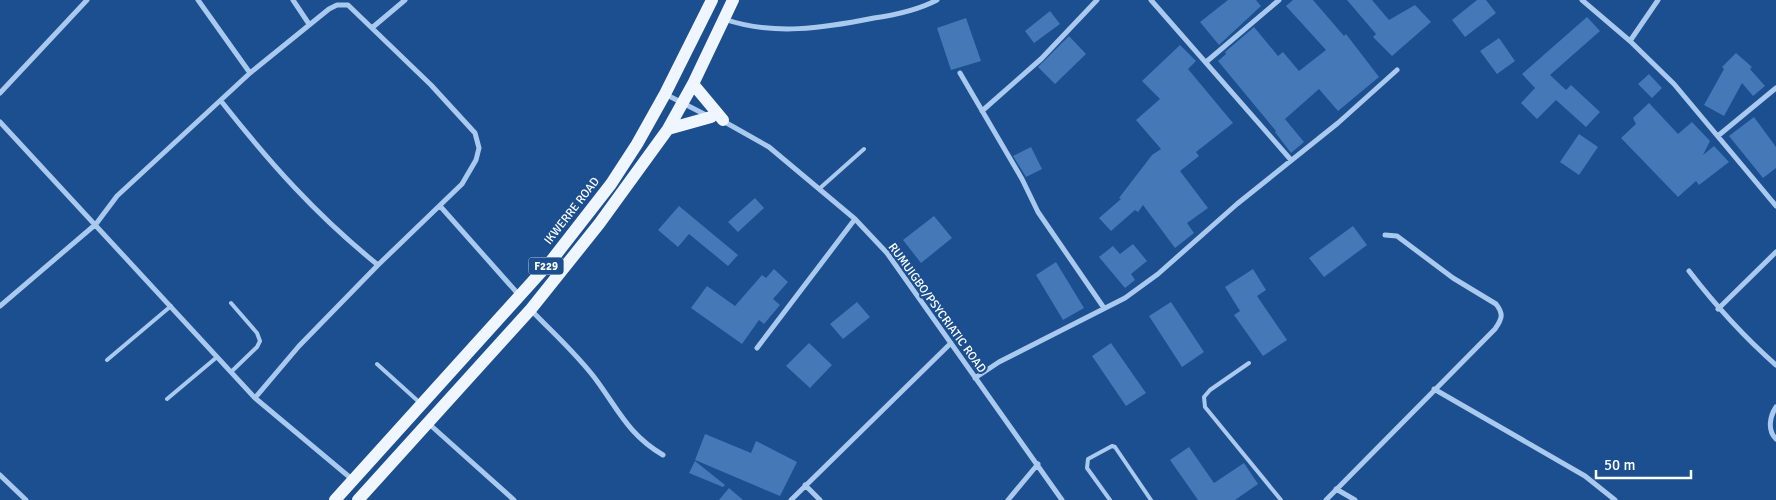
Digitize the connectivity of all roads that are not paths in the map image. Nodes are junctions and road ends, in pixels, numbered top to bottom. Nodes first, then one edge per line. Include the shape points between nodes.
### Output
1 (87, 0) edge
2 (198, 0) edge
3 (293, 0) edge
4 (405, 0) edge
5 (712, 0) edge
6 (733, 0) edge
7 (937, 0) edge
8 (1098, 0) edge
9 (1151, 0) edge
10 (1279, 0) edge
11 (1582, 0) edge
12 (1658, 0) edge
13 (723, 19) junction
14 (310, 24) junction
15 (372, 27) junction
16 (1630, 41) junction
17 (1206, 62) junction
18 (1397, 70) dead end
19 (250, 73) junction
20 (960, 73) dead end
21 (693, 84) junction
22 (1776, 88) edge
23 (0, 93) edge
24 (665, 94) junction
25 (221, 101) junction
26 (682, 103) junction
27 (982, 111) junction
28 (717, 118) junction
29 (0, 122) edge
30 (668, 129) junction
31 (1719, 135) junction
32 (864, 149) dead end
33 (1291, 160) junction
34 (819, 190) junction
35 (440, 206) junction
36 (1776, 206) edge
37 (855, 219) junction
38 (96, 224) junction
39 (1385, 235) dead end
40 (1776, 252) edge
41 (378, 265) junction
42 (1689, 271) dead end
43 (519, 295) junction
44 (231, 303) dead end
45 (0, 306) edge
46 (171, 306) junction
47 (1104, 308) junction
48 (1718, 308) junction
49 (531, 309) junction
50 (951, 343) junction
51 (756, 348) dead end
52 (217, 357) junction
53 (106, 360) dead end
54 (1249, 363) dead end
55 (377, 364) dead end
56 (1776, 365) edge
57 (231, 372) junction
58 (975, 378) junction
59 (1434, 389) junction
60 (255, 398) junction
61 (167, 399) dead end
62 (423, 405) junction
63 (1776, 407) edge
64 (428, 422) junction
65 (1776, 439) edge
66 (663, 455) dead end
67 (1038, 464) junction
68 (0, 474) edge
69 (353, 480) junction
70 (805, 485) junction
71 (1336, 488) junction
72 (26, 500) edge
73 (335, 500) edge
74 (358, 500) edge
75 (514, 500) edge
76 (791, 500) edge
77 (820, 500) edge
78 (1008, 500) edge
79 (1062, 500) edge
80 (1110, 500) edge
81 (1151, 500) edge
82 (1281, 500) edge
83 (1326, 500) edge
84 (1355, 500) edge
85 (1615, 500) edge

1 - 23 street
2 - 19 street
3 - 14 street
4 - 15 street
5 - 24 main road, IKWERRE ROAD / F229
6 - 13 main road, F229
7 - 13 street via 896,14 822,29 762,28
8 - 27 street via 1041,59
9 - 17 street
10 - 17 street
11 - 16 street
12 - 16 street
13 - 21 main road, F229
14 - 15 street via 337,4 348,5
14 - 19 street
15 - 35 street via 431,84 475,133 479,148 476,160 462,184
16 - 31 street
17 - 33 street
18 - 33 street
19 - 25 street
20 - 27 street
21 - 26 main road, F229
21 - 28 main road
22 - 31 street
24 - 26 street, RUMUIGBO/PSYCRIATIC ROAD
24 - 43 main road, IKWERRE ROAD / F229 via 610,184 551,261
25 - 38 street via 117,196
25 - 41 street via 272,164 340,234
26 - 28 street, RUMUIGBO/PSYCRIATIC ROAD
26 - 30 main road, F229
27 - 47 street via 1038,212
28 - 30 main road
28 - 34 street, RUMUIGBO/PSYCRIATIC ROAD via 769,147
29 - 38 street
30 - 49 main road, F229 via 599,224
31 - 36 street
32 - 34 lane
33 - 47 street via 1158,274 1125,298
34 - 37 street, RUMUIGBO/PSYCRIATIC ROAD
35 - 41 street
35 - 43 street
37 - 50 street, RUMUIGBO/PSYCRIATIC ROAD via 888,253
37 - 51 street
38 - 45 street
38 - 46 street
39 - 59 street via 1397,236 1501,310 1501,320 1495,329
40 - 48 street
41 - 60 street via 299,346
42 - 48 street
43 - 62 main road, IKWERRE ROAD / F229
44 - 57 lane via 258,334 260,341 258,347
46 - 52 street
46 - 53 lane
47 - 58 street via 998,362
48 - 56 street via 1748,341
49 - 64 main road, F229
49 - 66 street via 592,376 628,427 646,445
50 - 58 street, RUMUIGBO/PSYCRIATIC ROAD
50 - 70 street
52 - 57 street
52 - 61 lane
54 - 82 lane via 1210,390 1204,397 1205,407
55 - 62 lane
57 - 60 street
58 - 67 street, RUMUIGBO/PSYCRIATIC ROAD
59 - 71 street
59 - 85 street via 1585,476
60 - 69 street
62 - 69 main road, IKWERRE ROAD / F229
63 - 65 street via 1770,427
64 - 74 main road, F229
64 - 75 street
67 - 78 street
67 - 79 street, RUMUIGBO/PSYCRIATIC ROAD
68 - 72 street
69 - 73 main road, IKWERRE ROAD / F229
70 - 76 street
70 - 77 street
71 - 83 street
71 - 84 street
80 - 81 lane via 1086,463 1112,446 1116,447

